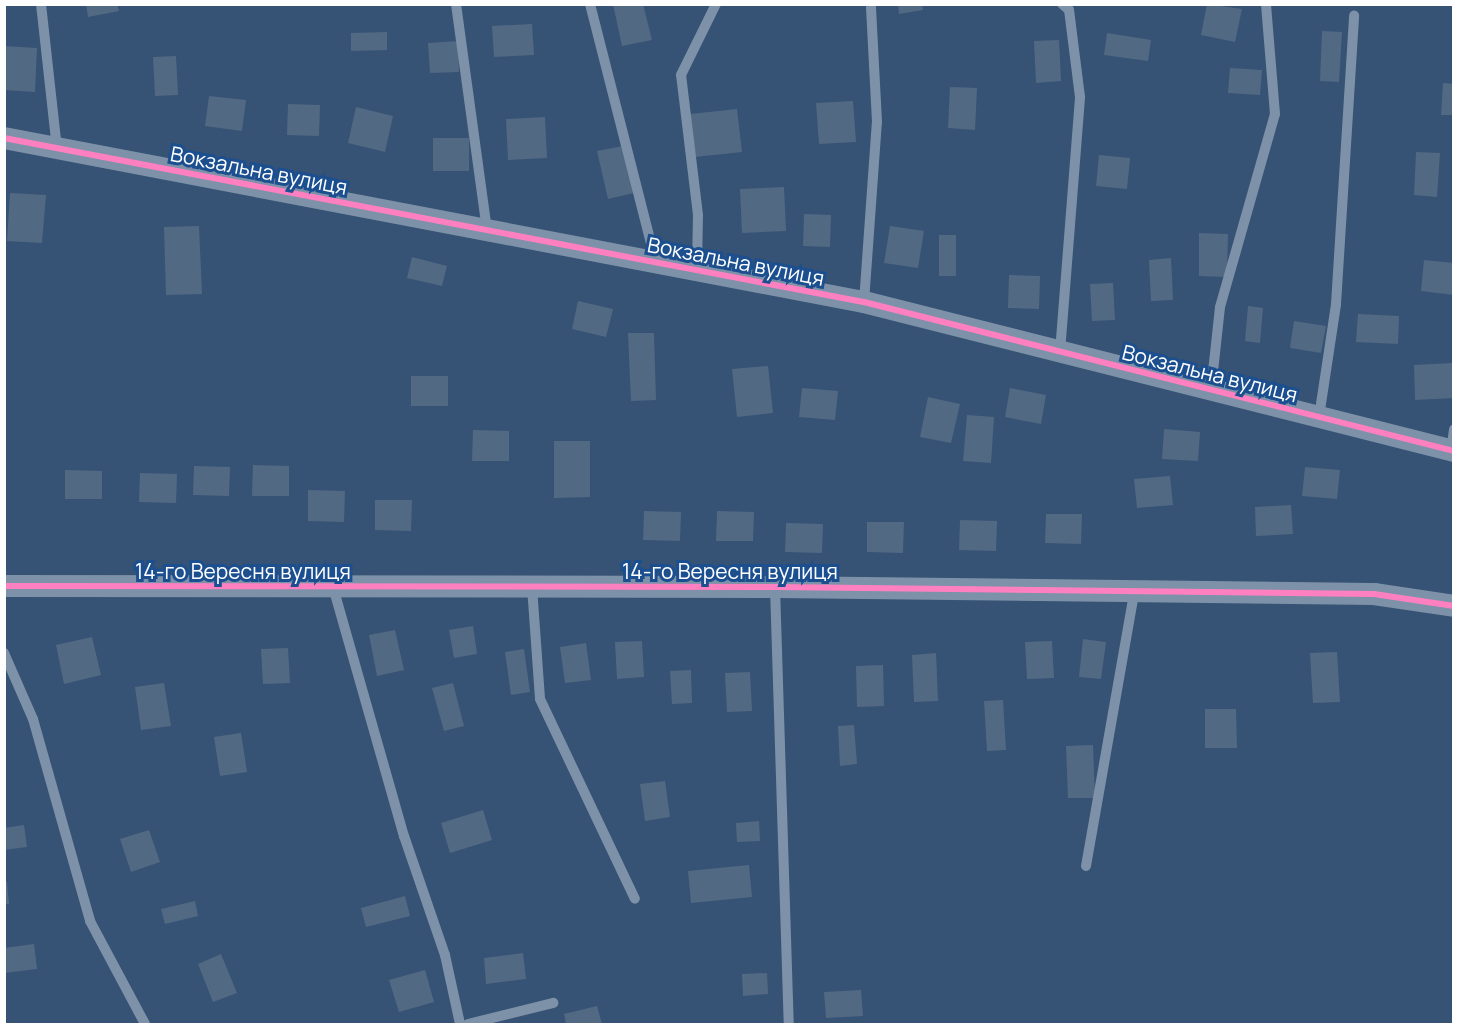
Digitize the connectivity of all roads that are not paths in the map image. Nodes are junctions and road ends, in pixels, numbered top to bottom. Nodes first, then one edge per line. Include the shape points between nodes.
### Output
1 (41, 4) edge
2 (456, 4) edge
3 (590, 4) edge
4 (716, 4) edge
5 (1062, 4) edge
6 (1266, 4) edge
7 (871, 7) dead end
8 (1354, 16) dead end
9 (4, 138) edge
10 (57, 148) junction
11 (487, 230) junction
12 (656, 262) junction
13 (697, 270) junction
14 (864, 303) junction
15 (1060, 352) junction
16 (1211, 390) junction
17 (1319, 417) junction
18 (1453, 444) edge
19 (4, 586) edge
20 (333, 587) junction
21 (532, 587) junction
22 (774, 587) junction
23 (1134, 594) junction
24 (1454, 606) edge
25 (4, 653) edge
26 (1086, 866) dead end
27 (635, 899) dead end
28 (553, 1003) dead end
29 (145, 1024) edge
30 (460, 1024) edge
31 (468, 1024) edge
32 (789, 1024) edge

1 - 10 lane
2 - 11 lane
3 - 12 lane
4 - 13 lane via 681,75 698,215
5 - 15 lane via 1069,10 1080,96
6 - 16 lane via 1275,114 1220,307
7 - 14 lane via 877,122
8 - 17 lane via 1336,304
9 - 10 street, Вокзальна вулиця
10 - 11 street, Вокзальна вулиця
11 - 12 street, Вокзальна вулиця
12 - 13 street, Вокзальна вулиця
13 - 14 street, Вокзальна вулиця
14 - 15 street, Вокзальна вулиця
15 - 16 street, Вокзальна вулиця
16 - 17 street, Вокзальна вулиця
17 - 18 street, Вокзальна вулиця
19 - 20 street, 14-го Вересня вулиця
20 - 21 street, 14-го Вересня вулиця
20 - 30 lane, 14-го Вересня вулиця via 404,836 445,955
21 - 22 street, 14-го Вересня вулиця
21 - 27 lane via 540,699
22 - 23 street, 14-го Вересня вулиця
22 - 32 lane, 14-го Вересня вулиця
23 - 24 street, 14-го Вересня вулиця via 1374,594
23 - 26 lane
25 - 29 lane via 33,719 90,921
28 - 31 lane

